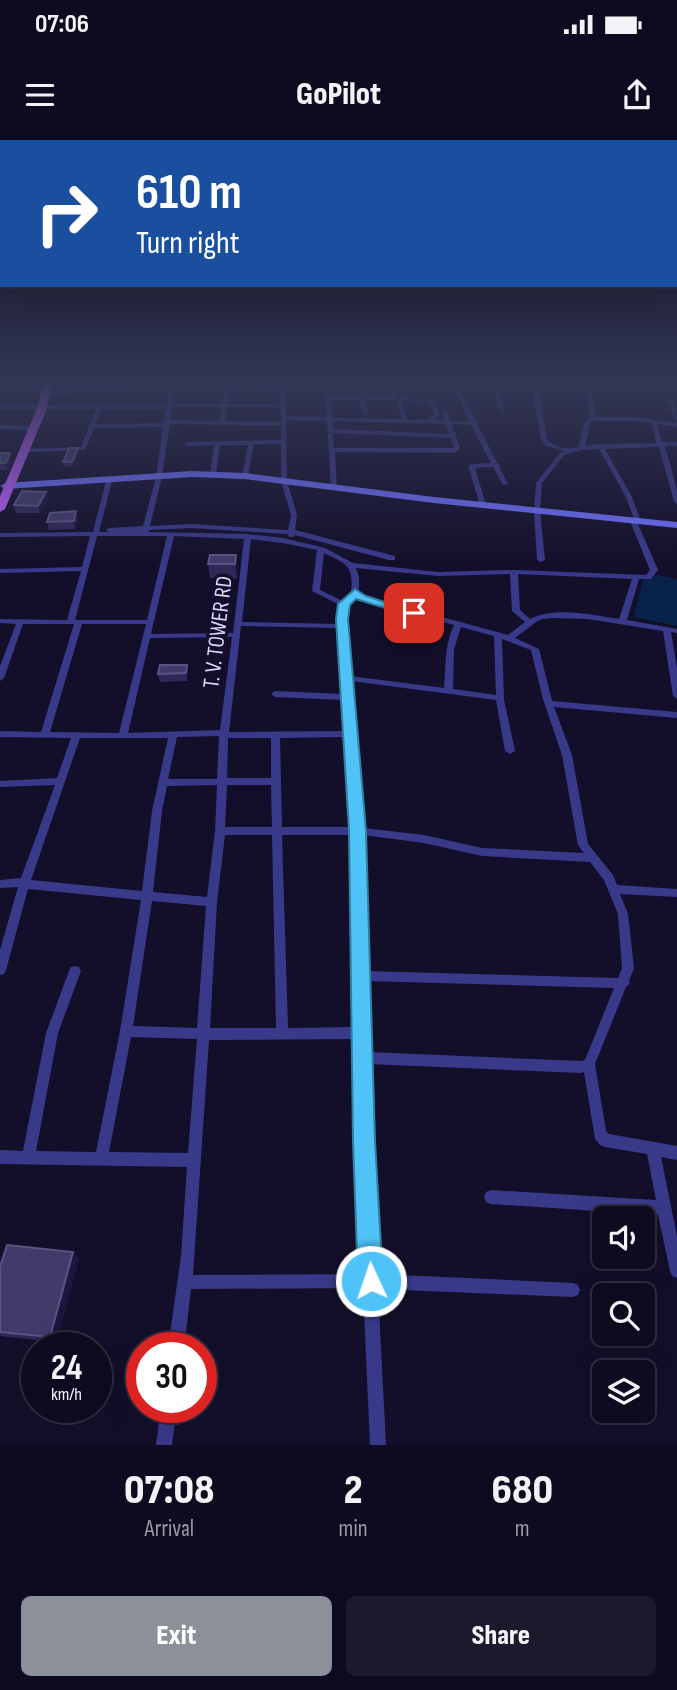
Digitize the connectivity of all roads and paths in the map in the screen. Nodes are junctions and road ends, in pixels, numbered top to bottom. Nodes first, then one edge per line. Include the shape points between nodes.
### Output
1 (24, 442) edge
2 (24, 442) edge
3 (86, 442) edge
4 (162, 442) edge
5 (190, 442) edge
6 (251, 442) junction
7 (284, 442) joint
8 (331, 442) edge
9 (404, 442) edge
10 (454, 442) edge
11 (484, 442) edge
12 (546, 442) edge
13 (583, 442) edge
14 (217, 443) junction
15 (660, 444) junction
16 (677, 444) edge
17 (600, 446) junction
18 (581, 448) junction
19 (332, 450) junction
20 (567, 450) junction
21 (407, 451) junction
22 (18, 454) junction
23 (467, 457) dead end
24 (497, 465) junction
25 (471, 466) junction
26 (213, 474) junction
27 (245, 476) junction
28 (159, 477) junction
29 (108, 481) junction
30 (284, 481) junction
31 (505, 484) dead end
32 (334, 488) junction
33 (4, 491) edge
34 (677, 499) edge
35 (483, 505) junction
36 (0, 509) edge
37 (537, 511) junction
38 (635, 522) junction
39 (677, 525) edge
40 (0, 529) edge
41 (145, 531) junction
42 (293, 532) junction
43 (95, 533) junction
44 (0, 535) edge
45 (171, 535) junction
46 (247, 536) junction
47 (289, 541) junction
48 (321, 550) junction
49 (392, 558) dead end
50 (541, 560) dead end
51 (351, 565) junction
52 (85, 569) junction
53 (0, 570) edge
54 (514, 572) junction
55 (636, 577) junction
56 (355, 593) junction
57 (344, 604) junction
58 (0, 621) edge
59 (20, 622) junction
60 (74, 622) junction
61 (151, 622) junction
62 (530, 623) junction
63 (622, 623) junction
64 (238, 624) junction
65 (458, 625) junction
66 (342, 626) junction
67 (672, 630) edge
68 (236, 635) junction
69 (147, 636) junction
70 (504, 637) junction
71 (0, 678) edge
72 (345, 678) junction
73 (448, 692) junction
74 (275, 694) dead end
75 (677, 696) edge
76 (346, 698) junction
77 (500, 698) junction
78 (549, 704) junction
79 (677, 715) edge
80 (0, 734) edge
81 (224, 734) junction
82 (349, 734) junction
83 (44, 735) junction
84 (77, 735) junction
85 (173, 735) junction
86 (275, 735) junction
87 (123, 736) junction
88 (510, 751) dead end
89 (60, 781) junction
90 (277, 781) junction
91 (163, 783) junction
92 (222, 783) junction
93 (0, 784) edge
94 (220, 831) junction
95 (279, 831) junction
96 (358, 831) junction
97 (593, 858) junction
98 (24, 883) junction
99 (0, 884) edge
100 (615, 889) junction
101 (677, 893) edge
102 (147, 896) junction
103 (212, 902) junction
104 (0, 970) edge
105 (75, 971) dead end
106 (362, 976) junction
107 (624, 983) junction
108 (127, 1031) junction
109 (363, 1032) junction
110 (203, 1034) junction
111 (282, 1034) junction
112 (364, 1058) junction
113 (589, 1063) junction
114 (652, 1148) junction
115 (677, 1153) edge
116 (0, 1157) edge
117 (28, 1158) junction
118 (101, 1158) junction
119 (194, 1160) junction
120 (491, 1197) dead end
121 (664, 1208) junction
122 (677, 1268) edge
123 (371, 1281) junction
124 (184, 1282) junction
125 (573, 1290) dead end
126 (178, 1332) edge
127 (167, 1423) edge
128 (164, 1445) edge
129 (378, 1445) edge

1 - 22 main road
2 - 22 main road
3 - 22 street via 83,449
4 - 28 street
5 - 14 street
6 - 7 street
6 - 14 street
6 - 27 street
7 - 30 street
8 - 19 street
9 - 21 street
10 - 21 street via 455,451
11 - 24 street
12 - 20 street
13 - 18 street
14 - 26 street
15 - 16 street
15 - 17 street
15 - 34 street
17 - 18 street
17 - 38 street via 619,477
18 - 20 street
19 - 21 street
19 - 32 street
20 - 37 street via 539,483
22 - 33 main road
23 - 25 street
24 - 25 street
24 - 31 street
25 - 35 street
26 - 27 main road
26 - 28 main road
27 - 30 main road
28 - 29 main road
28 - 41 street
29 - 33 main road
29 - 43 street
30 - 32 main road
30 - 42 street via 291,500
32 - 35 main road
33 - 36 main road
35 - 37 main road
37 - 38 main road
37 - 50 street
38 - 39 main road
38 - 55 street via 654,570 648,577
40 - 43 street
41 - 42 street via 232,527
41 - 43 street
41 - 45 street
42 - 47 street
42 - 49 street
43 - 44 street
43 - 52 street
45 - 46 street
45 - 61 street
46 - 47 street
46 - 64 street, T. V. TOWER RD
47 - 48 street
48 - 51 street
48 - 57 street via 316,591
51 - 54 street via 438,574
51 - 56 street
52 - 53 street
52 - 60 street
54 - 55 street
54 - 62 street via 516,611
55 - 63 street
56 - 57 street
56 - 65 street
57 - 66 street
58 - 59 street
59 - 60 street
59 - 71 street
60 - 61 street
60 - 83 street
61 - 69 street
62 - 63 street via 541,617
62 - 70 street
63 - 67 street
64 - 66 street
64 - 68 street, T. V. TOWER RD
65 - 70 street
65 - 73 street via 450,639
66 - 72 street
67 - 75 street via 670,663
68 - 69 street
68 - 81 street, T. V. TOWER RD
69 - 87 street
70 - 77 street
70 - 78 street via 537,652
72 - 73 street via 410,683
72 - 76 street
73 - 77 street
74 - 76 street
76 - 82 street
77 - 88 street
78 - 79 street
78 - 97 street via 567,755 583,845
80 - 83 street
81 - 85 street
81 - 86 street
81 - 92 street, T. V. TOWER RD
82 - 86 street
82 - 96 street
83 - 84 street
84 - 87 street
84 - 89 street
85 - 87 street
85 - 91 street
86 - 90 street
89 - 93 street
89 - 98 street
90 - 92 street
90 - 95 street
91 - 92 street
91 - 102 street
92 - 94 street, T. V. TOWER RD
94 - 95 street
94 - 103 street, T. V. TOWER RD
95 - 96 street
95 - 111 street
96 - 97 street via 482,852
96 - 106 street
97 - 100 street
98 - 99 street
98 - 102 street
98 - 104 street
100 - 101 street
100 - 107 street via 627,955
102 - 103 street
102 - 108 street
103 - 110 street, T. V. TOWER RD
105 - 117 street via 52,1033
106 - 107 street
106 - 109 street
107 - 113 street
108 - 110 street
108 - 118 street
109 - 111 street
109 - 112 street
110 - 111 street
110 - 119 street, T. V. TOWER RD
112 - 113 street via 581,1067
112 - 123 street
113 - 114 street via 600,1134 605,1140
114 - 115 street
114 - 121 street
116 - 117 street
117 - 118 street
118 - 119 street
119 - 124 street, T. V. TOWER RD
120 - 121 street
121 - 122 street
123 - 124 street
123 - 125 street
123 - 129 street
124 - 126 street, T. V. TOWER RD
127 - 128 street

